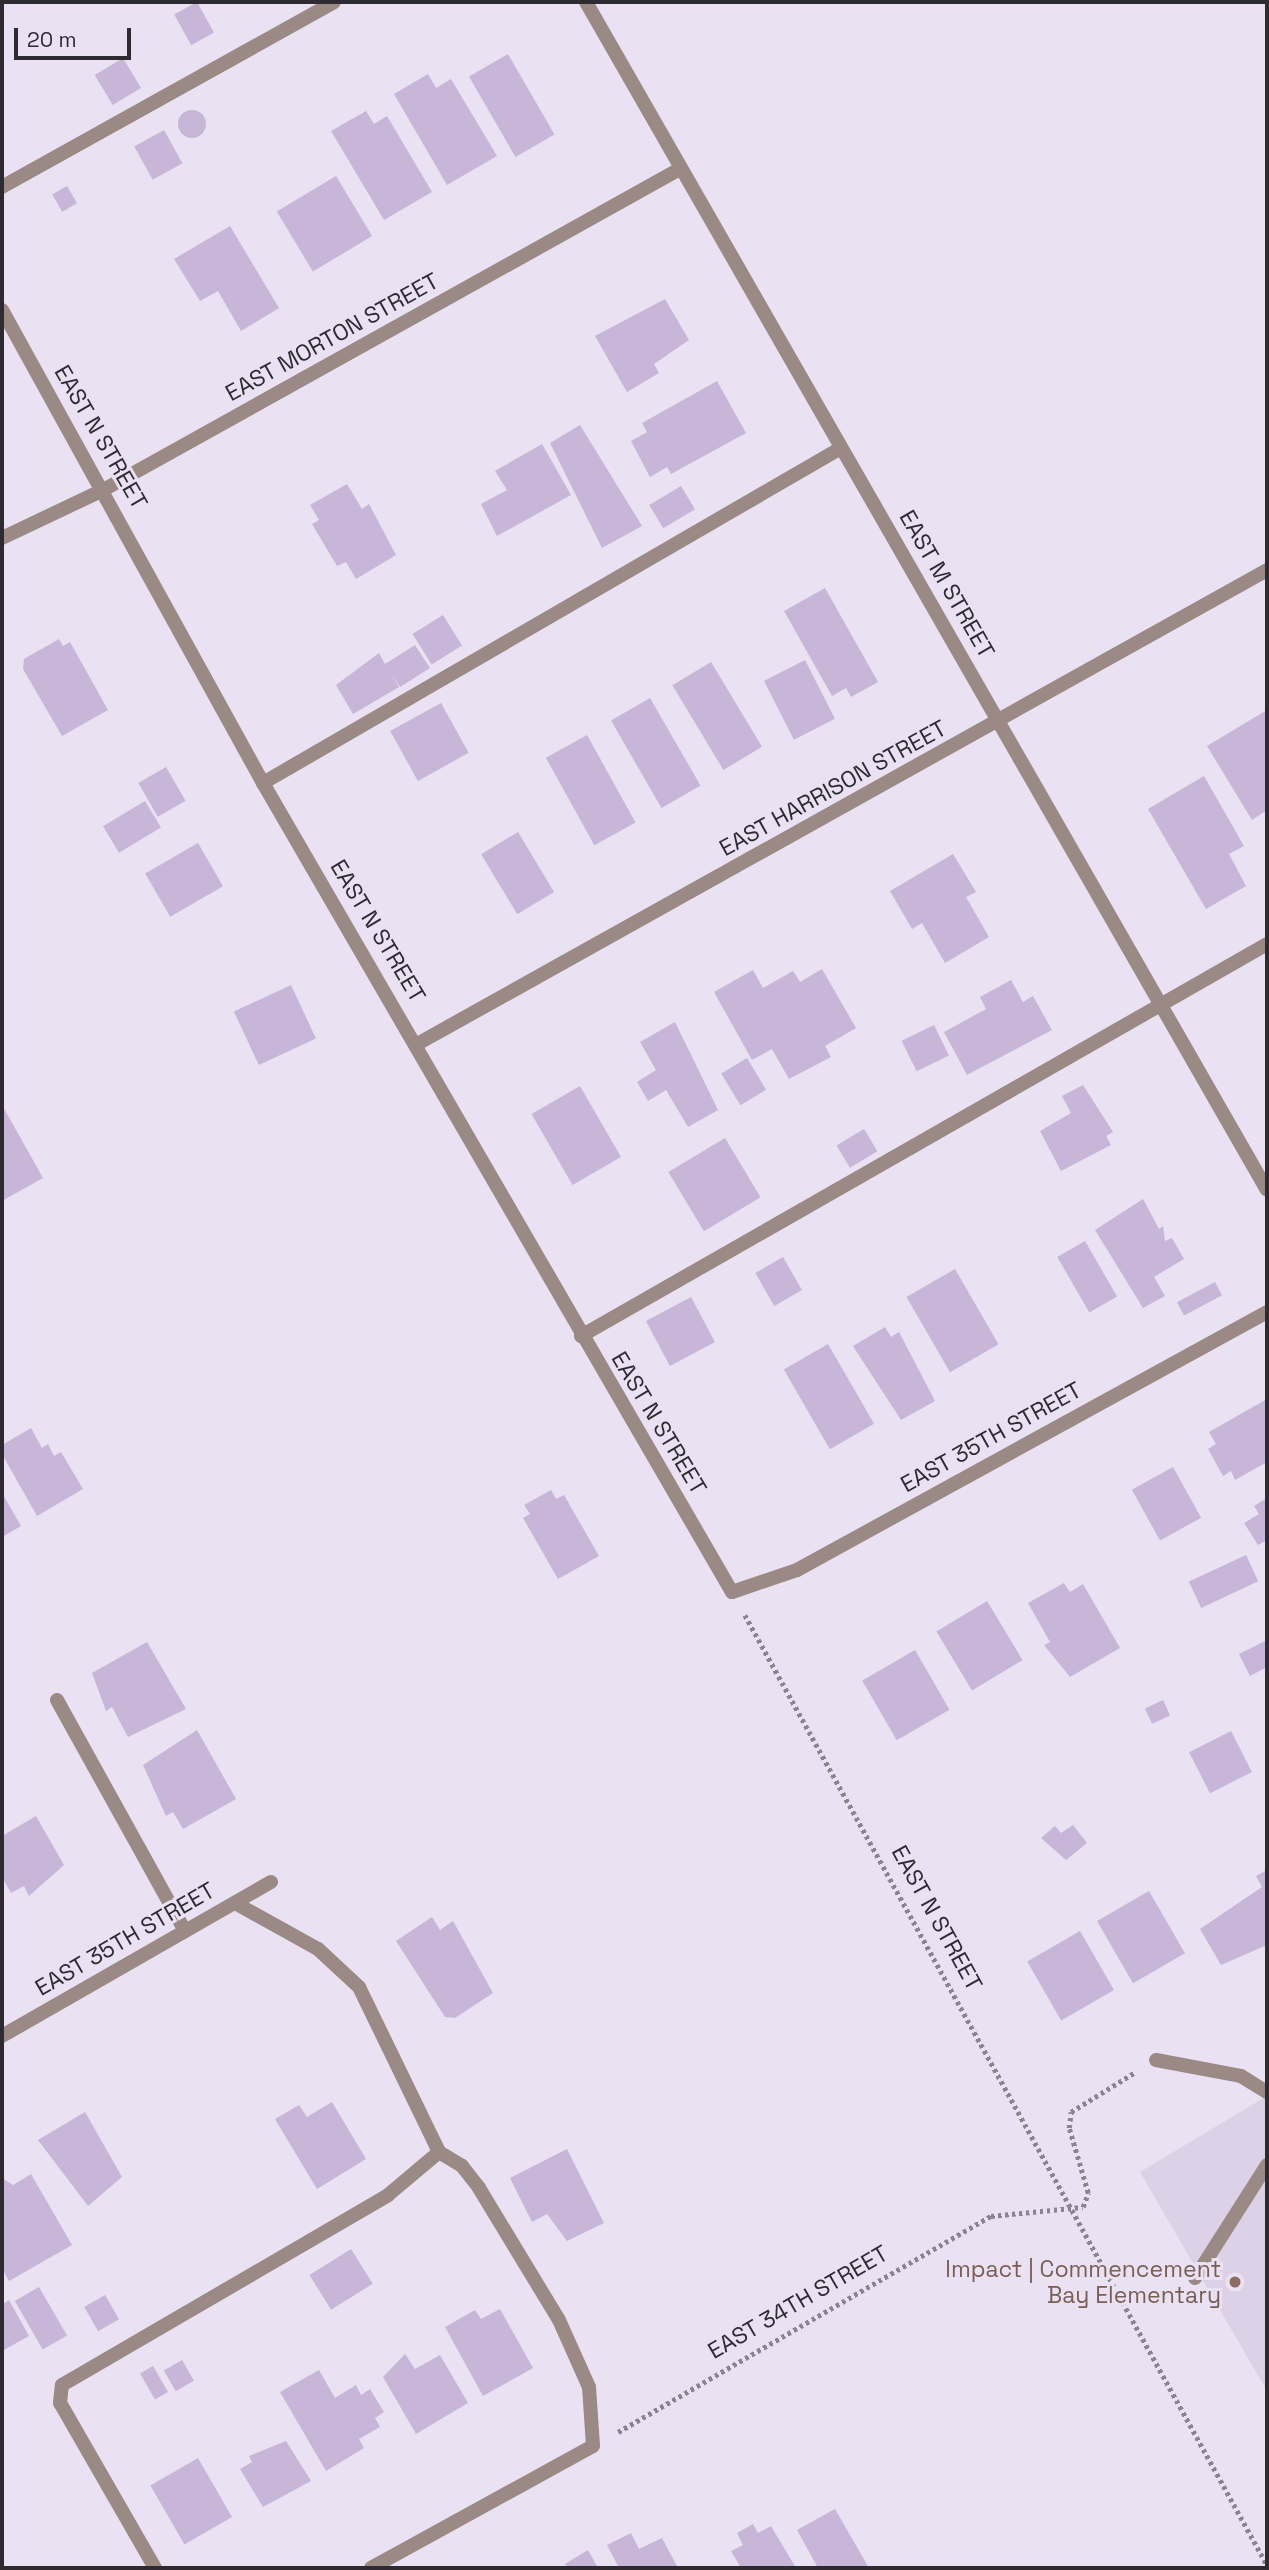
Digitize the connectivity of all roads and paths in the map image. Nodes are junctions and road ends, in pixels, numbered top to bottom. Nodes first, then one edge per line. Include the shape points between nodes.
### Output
1 (334, 2) edge
2 (586, 2) edge
3 (680, 169) junction
4 (2, 187) edge
5 (2, 310) edge
6 (841, 448) junction
7 (105, 489) junction
8 (2, 538) edge
9 (1267, 570) edge
10 (1000, 722) junction
11 (263, 783) junction
12 (1267, 944) edge
13 (1160, 1007) junction
14 (419, 1043) junction
15 (1267, 1190) edge
16 (1267, 1312) edge
17 (581, 1336) junction
18 (732, 1592) junction
19 (57, 1700) dead end
20 (271, 1882) dead end
21 (235, 1903) junction
22 (185, 1931) junction
23 (2, 2036) edge
24 (1156, 2060) joint
25 (1267, 2092) edge
26 (439, 2152) junction
27 (1267, 2165) edge
28 (1072, 2210) junction
29 (1195, 2278) dead end
30 (593, 2446) junction
31 (1267, 2565) edge
32 (155, 2568) edge
33 (371, 2568) edge

1 - 4 street
2 - 3 street, EAST M STREET
3 - 6 street, EAST M STREET
3 - 7 street, EAST MORTON STREET
5 - 7 street, EAST N STREET
6 - 10 street, EAST M STREET
6 - 11 street
7 - 8 street, EAST MORTON STREET
7 - 11 street, EAST N STREET
9 - 10 street, EAST HARRISON STREET
10 - 13 street, EAST M STREET
10 - 14 street, EAST HARRISON STREET
11 - 14 street, EAST N STREET
12 - 13 street
13 - 15 street, EAST M STREET
13 - 17 street
14 - 17 street, EAST N STREET
16 - 18 street, EAST 35TH STREET via 797,1570
17 - 18 street, EAST N STREET
18 - 28 path, EAST N STREET
19 - 22 street
20 - 21 street, EAST 35TH STREET
21 - 22 street, EAST 35TH STREET
21 - 26 street via 318,1948 359,1987
22 - 23 street, EAST 35TH STREET
24 - 25 street via 1241,2076
24 - 28 path via 1071,2112 1088,2201
26 - 30 street via 463,2166 480,2188 559,2320 589,2387
26 - 32 street via 388,2195 61,2385 60,2403
27 - 29 street
28 - 30 path, EAST 34TH STREET via 1040,2207 991,2216
28 - 31 path, EAST N STREET
30 - 33 street

